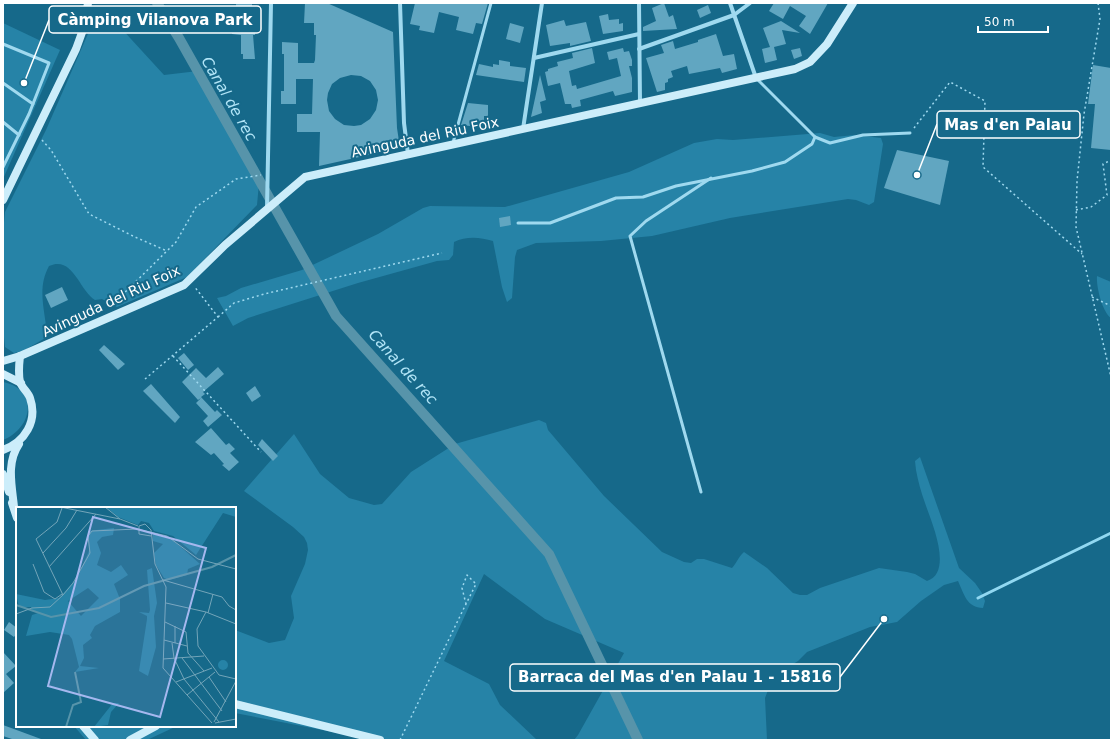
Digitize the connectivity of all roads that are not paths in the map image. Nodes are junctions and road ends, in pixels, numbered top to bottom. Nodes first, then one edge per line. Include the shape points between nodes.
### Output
1 (88, 3) edge
2 (271, 3) edge
3 (400, 3) edge
4 (491, 3) edge
5 (542, 3) edge
6 (639, 3) edge
7 (730, 3) edge
8 (750, 3) edge
9 (853, 3) edge
10 (734, 15) junction
11 (639, 34) junction
12 (3, 44) edge
13 (639, 49) junction
14 (534, 58) junction
15 (756, 78) junction
16 (3, 83) edge
17 (33, 104) junction
18 (640, 104) junction
19 (3, 122) edge
20 (523, 130) junction
21 (910, 133) road end
22 (19, 135) junction
23 (815, 137) junction
24 (452, 144) junction
25 (408, 154) junction
26 (3, 158) edge
27 (6, 162) junction
28 (3, 167) edge
29 (711, 178) junction
30 (3, 200) edge
31 (267, 208) junction
32 (518, 223) dead end
33 (20, 356) junction
34 (3, 361) edge
35 (3, 374) edge
36 (21, 383) junction
37 (22, 439) junction
38 (3, 450) edge
39 (3, 474) edge
40 (701, 492) dead end
41 (14, 507) junction
42 (16, 514) edge
43 (236, 704) edge
44 (84, 727) edge
45 (154, 727) edge
46 (95, 740) edge
47 (130, 740) edge
48 (380, 740) edge

1 - 30 street via 84,27 76,49
2 - 31 street
3 - 25 street via 404,123
4 - 24 lane
5 - 14 street
6 - 11 street
7 - 10 street
8 - 10 street
9 - 15 street, Avinguda del Riu Foix via 827,44 810,62 795,69
10 - 13 street
10 - 15 street
11 - 13 street
11 - 14 street
12 - 17 lane via 48,63
13 - 18 street
14 - 20 street
15 - 18 street, Avinguda del Riu Foix
15 - 23 lane
16 - 17 lane
17 - 22 lane
18 - 20 street, Avinguda del Riu Foix
19 - 22 lane
20 - 24 street, Avinguda del Riu Foix
21 - 23 lane via 863,135 830,143
22 - 27 lane
23 - 29 lane via 812,144 785,162
24 - 25 street, Avinguda del Riu Foix
25 - 31 street, Avinguda del Riu Foix via 305,177
26 - 27 lane
27 - 28 lane
29 - 32 lane via 643,197 616,198 550,223
29 - 40 lane via 646,221 630,236
31 - 33 street, Avinguda del Riu Foix via 184,285
33 - 34 street, Avinguda del Riu Foix
33 - 36 street via 18,369
35 - 36 street
36 - 37 street via 30,396 33,413 28,431
37 - 38 street
37 - 41 street via 13,453 10,473
39 - 41 street
41 - 42 street
43 - 48 street
44 - 46 street
45 - 47 street

